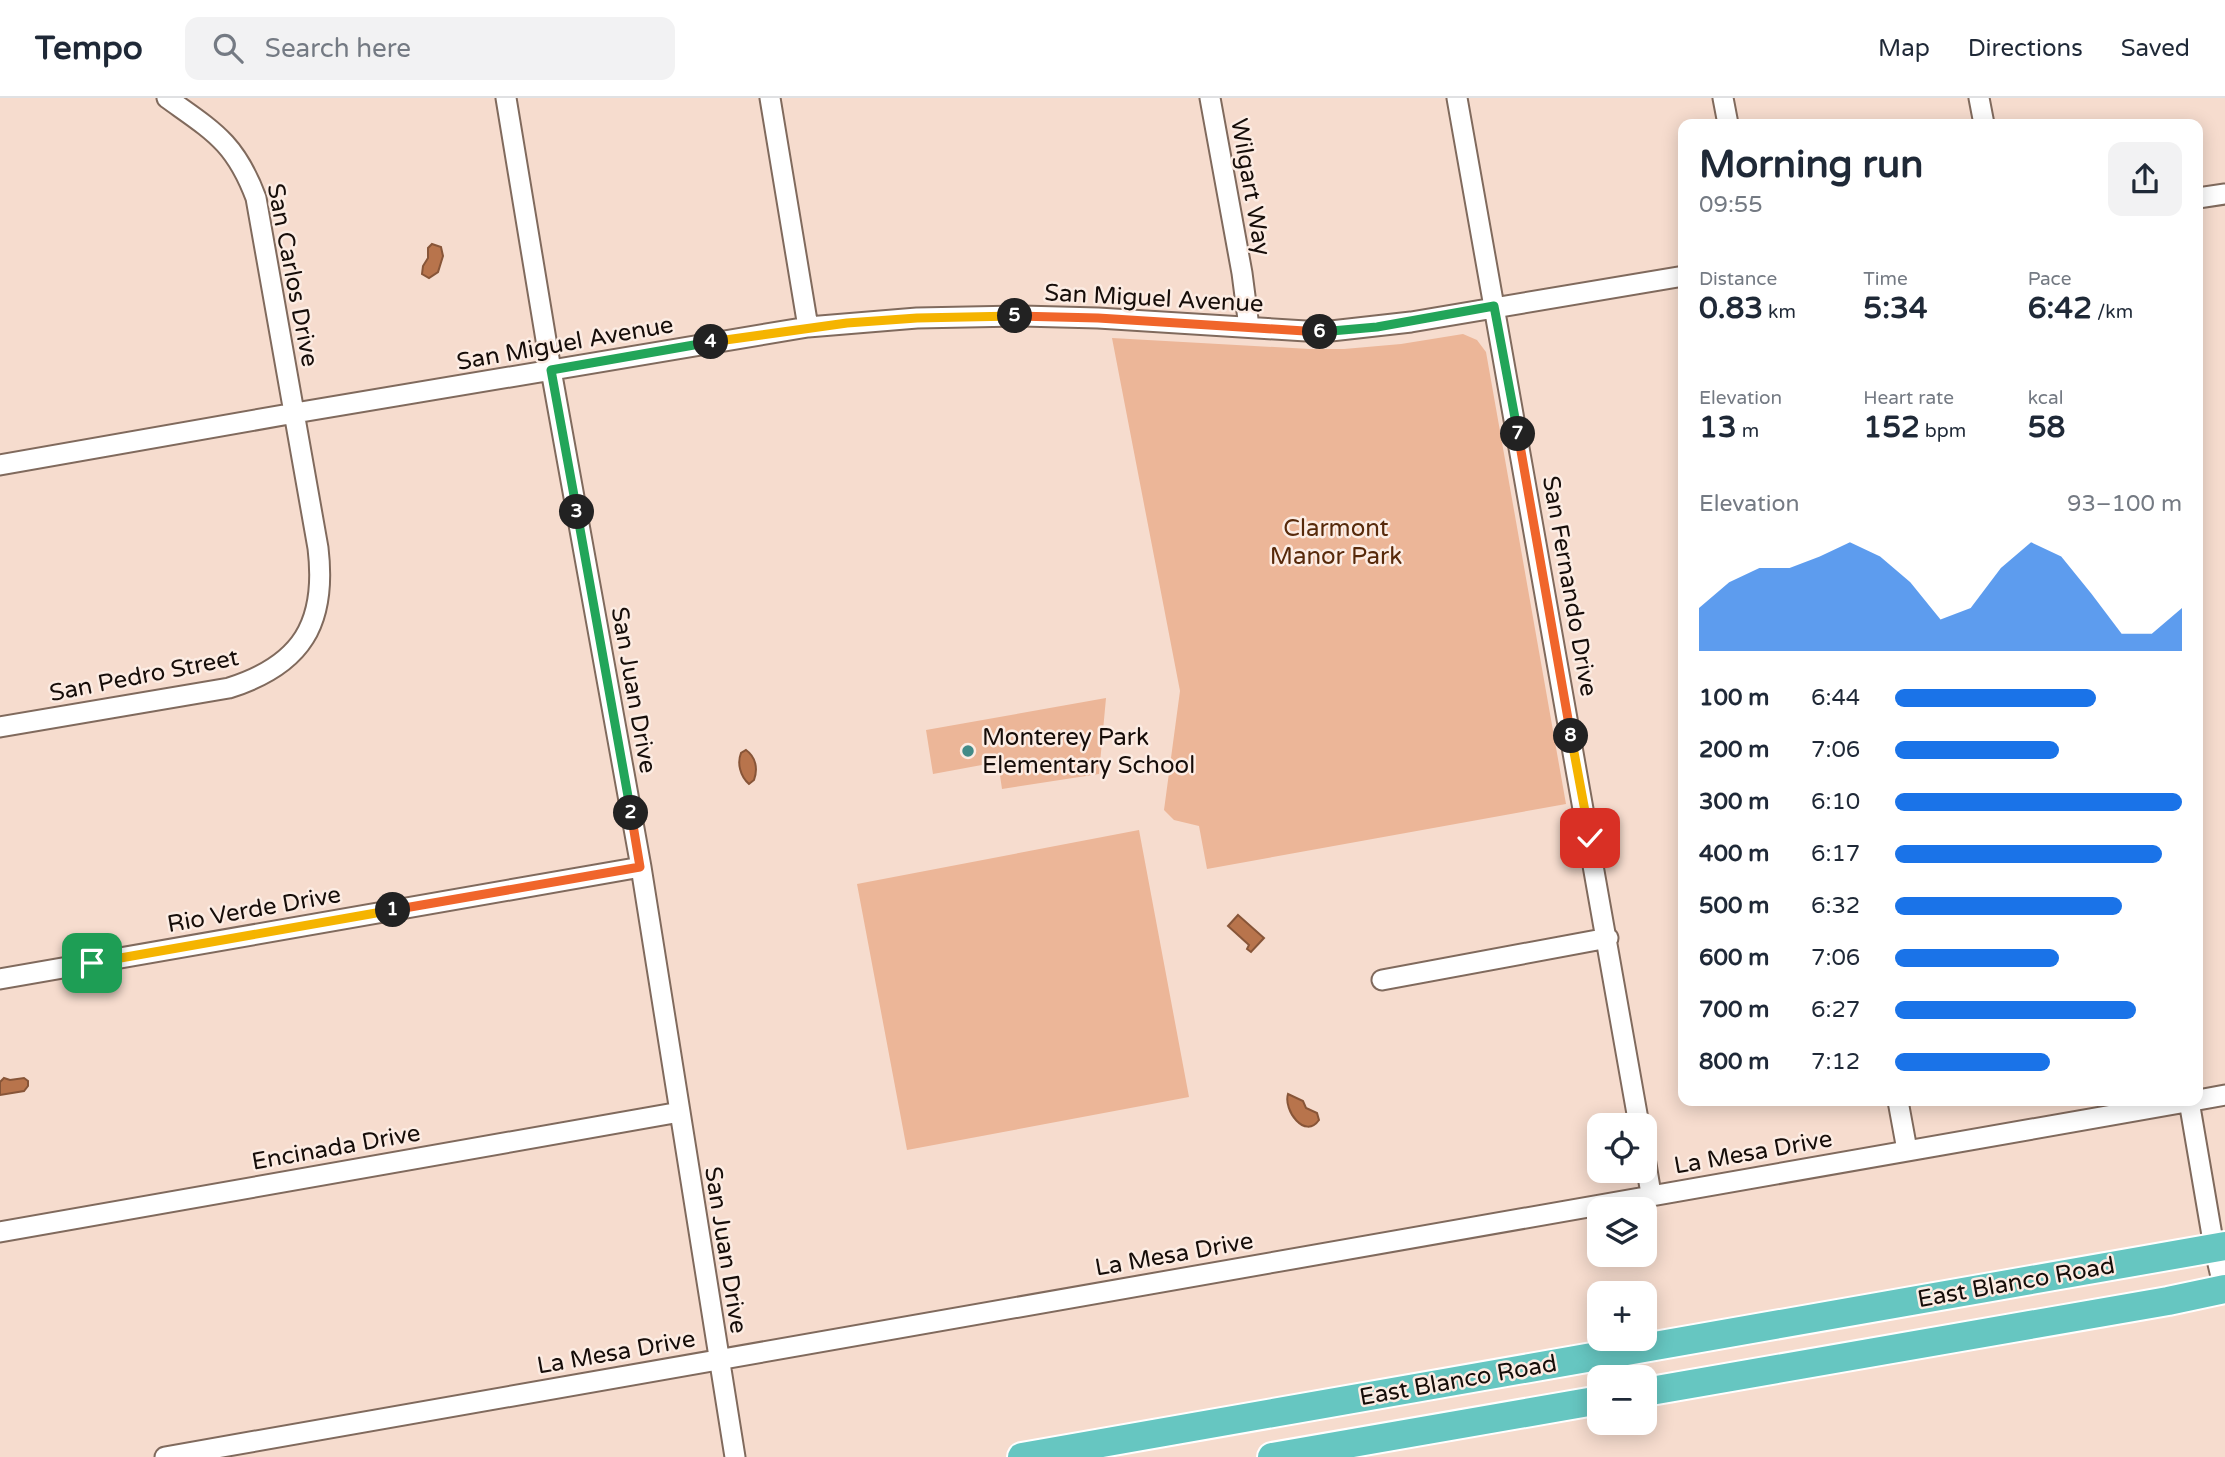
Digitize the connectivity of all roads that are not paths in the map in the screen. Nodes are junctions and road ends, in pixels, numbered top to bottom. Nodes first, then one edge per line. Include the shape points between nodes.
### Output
1 (167, 98) edge
2 (506, 98) edge
3 (771, 98) edge
4 (1210, 98) edge
5 (1457, 98) edge
6 (1723, 98) edge
7 (1979, 98) edge
8 (1727, 119) edge
9 (1983, 119) edge
10 (2225, 194) edge
11 (2203, 197) edge
12 (1678, 277) edge
13 (1494, 306) junction
14 (807, 327) junction
15 (1249, 327) junction
16 (551, 370) junction
17 (295, 413) junction
18 (0, 466) edge
19 (0, 727) edge
20 (640, 867) junction
21 (1608, 938) junction
22 (0, 979) edge
23 (1382, 980) dead end
24 (2225, 1095) edge
25 (2203, 1099) edge
26 (1899, 1106) edge
27 (2162, 1106) edge
28 (2192, 1106) edge
29 (680, 1112) junction
30 (1637, 1113) edge
31 (1907, 1150) junction
32 (1649, 1183) edge
33 (1651, 1194) junction
34 (0, 1232) edge
35 (2219, 1246) edge
36 (2224, 1289) edge
37 (718, 1359) junction
38 (1657, 1390) edge
39 (1587, 1402) edge
40 (165, 1457) edge
41 (735, 1457) edge
42 (1022, 1457) edge
43 (1272, 1457) edge

1 - 17 street, San Carlos Drive via 221,138 247,173 263,230
2 - 16 street, San Juan Drive
3 - 14 street
4 - 15 street, Wilgart Way
5 - 13 street, San Fernando Drive
6 - 8 street
7 - 9 street
10 - 11 street
12 - 13 street, San Miguel Avenue
13 - 15 street, San Miguel Avenue via 1322,332
13 - 21 street, San Fernando Drive
14 - 15 street, San Miguel Avenue via 1009,316
14 - 16 street, San Miguel Avenue
16 - 17 street, San Miguel Avenue
16 - 20 street, San Juan Drive
17 - 18 street, San Miguel Avenue
17 - 19 street, San Pedro Street via 321,573 314,619 292,654 254,680 229,688
20 - 22 street, Rio Verde Drive
20 - 29 street, San Juan Drive
21 - 23 street
21 - 30 street, San Fernando Drive
24 - 25 street
26 - 31 street
27 - 31 street, La Mesa Drive
28 - 35 street
29 - 34 street, Encinada Drive
29 - 37 street, San Juan Drive
31 - 33 street, La Mesa Drive
32 - 33 street
33 - 37 street, La Mesa Drive
35 - 36 street
35 - 42 highway, East Blanco Road
36 - 38 highway, East Blanco Road
37 - 40 street, La Mesa Drive
37 - 41 street, San Juan Drive
39 - 43 highway, East Blanco Road

